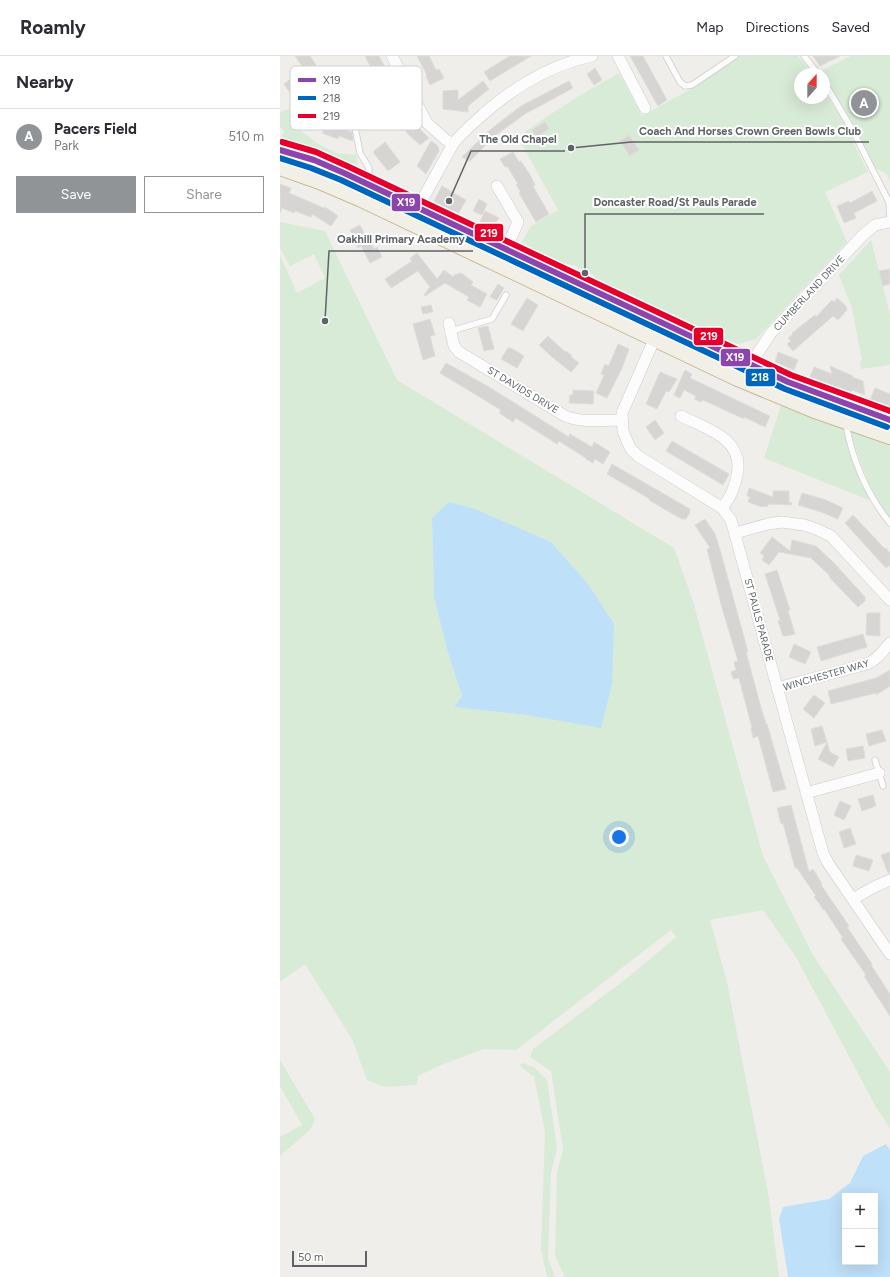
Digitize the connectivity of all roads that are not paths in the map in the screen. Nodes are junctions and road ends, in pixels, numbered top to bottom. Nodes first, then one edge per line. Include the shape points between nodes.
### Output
1 (392, 56) edge
2 (592, 56) edge
3 (618, 56) edge
4 (666, 56) edge
5 (735, 56) edge
6 (804, 56) edge
7 (397, 66) edge
8 (813, 68) edge
9 (830, 92) edge
10 (645, 108) dead end
11 (422, 113) edge
12 (356, 130) edge
13 (453, 144) junction
14 (280, 150) edge
15 (280, 166) edge
16 (369, 184) junction
17 (497, 186) dead end
18 (414, 214) junction
19 (890, 222) edge
20 (506, 249) junction
21 (506, 295) dead end
22 (450, 327) joint
23 (658, 330) junction
24 (744, 371) junction
25 (682, 416) dead end
26 (622, 420) junction
27 (846, 420) junction
28 (890, 420) edge
29 (890, 435) edge
30 (722, 508) junction
31 (890, 523) edge
32 (735, 533) junction
33 (890, 600) edge
34 (890, 643) edge
35 (778, 688) junction
36 (875, 760) dead end
37 (879, 773) junction
38 (883, 786) dead end
39 (806, 793) junction
40 (890, 880) edge
41 (853, 900) junction
42 (890, 954) edge

1 - 7 street
2 - 13 street via 549,70 520,87 494,105
3 - 10 street
4 - 5 lane via 680,82 685,86 692,85
6 - 8 lane
9 - 19 lane via 889,202
11 - 13 street via 427,123
12 - 16 lane via 360,153 369,168
13 - 18 street
14 - 16 highway via 314,160
15 - 18 highway
16 - 18 highway
17 - 20 street via 518,222
18 - 20 highway
18 - 23 highway
19 - 24 street, CUMBERLAND DRIVE via 875,225 863,235 771,333
20 - 23 highway
21 - 22 lane via 492,319
22 - 26 street, ST DAVIDS DRIVE via 454,346 459,352 484,362 572,419
23 - 24 highway
23 - 26 street, ST PAULS PARADE via 622,413
24 - 27 highway via 784,397
24 - 28 highway via 788,382
25 - 30 street via 722,437 735,450 738,460 736,484
26 - 30 street, ST PAULS PARADE via 627,441 638,456
27 - 29 highway
27 - 31 lane via 856,462 869,492
30 - 32 street, ST PAULS PARADE via 731,520
32 - 33 street via 782,522 794,522 816,529 831,536
32 - 35 street, ST PAULS PARADE
34 - 35 street, WINCHESTER WAY via 878,657 867,664
35 - 39 street, ST PAULS PARADE
36 - 37 lane
37 - 38 lane
37 - 39 street
39 - 41 street, ST PAULS PARADE via 823,853
40 - 41 street
41 - 42 street, ST PAULS PARADE

